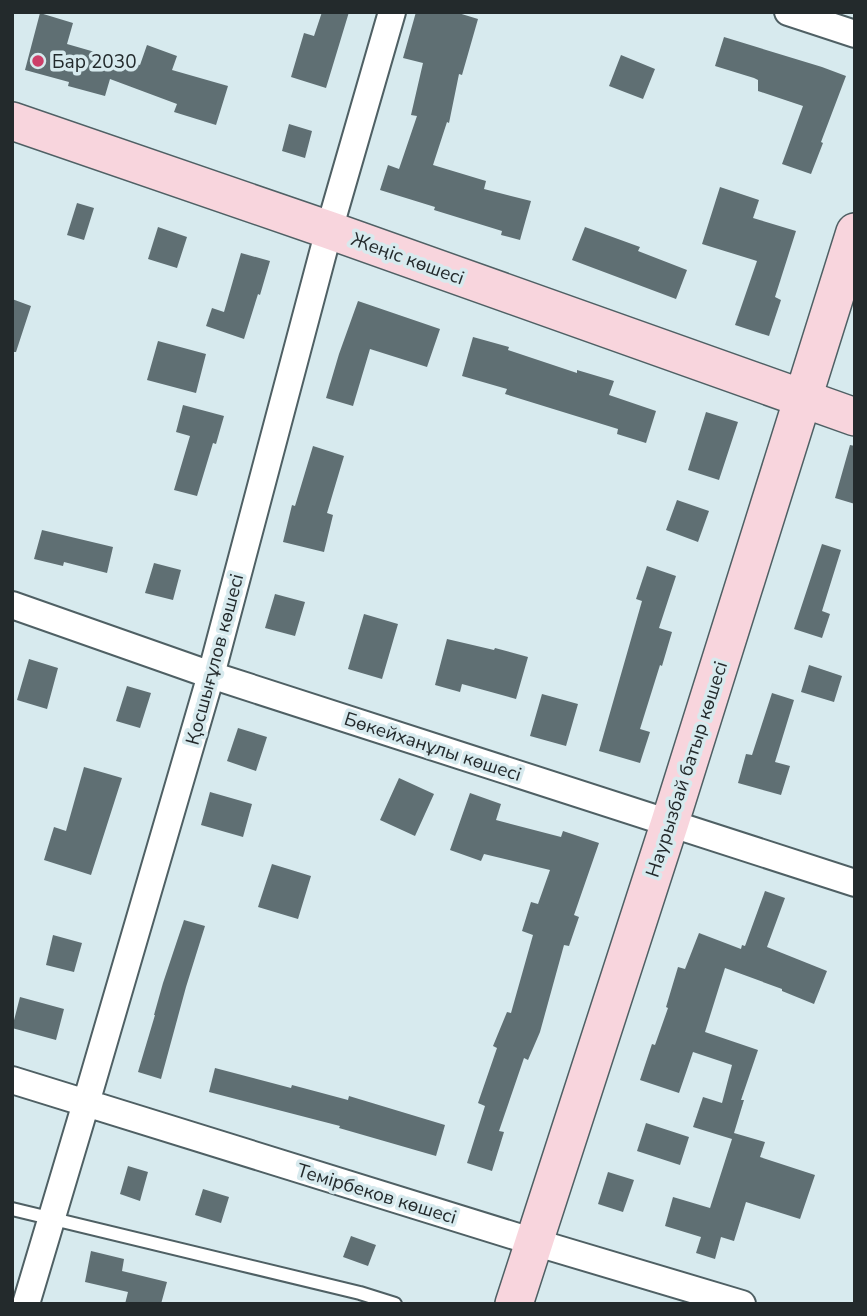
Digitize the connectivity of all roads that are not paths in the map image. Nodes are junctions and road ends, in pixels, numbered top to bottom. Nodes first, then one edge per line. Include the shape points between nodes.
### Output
1 (392, 12) edge
2 (788, 12) edge
3 (855, 34) edge
4 (12, 121) edge
5 (329, 230) junction
6 (855, 232) edge
7 (803, 399) junction
8 (855, 417) edge
9 (12, 605) edge
10 (211, 675) junction
11 (670, 822) junction
12 (855, 883) edge
13 (12, 1080) edge
14 (86, 1103) junction
15 (12, 1209) edge
16 (51, 1220) junction
17 (534, 1242) junction
18 (26, 1304) edge
19 (395, 1304) edge
20 (514, 1304) edge
21 (742, 1304) edge

1 - 5 street, Қосшығұлов көшесі
2 - 3 street
4 - 5 street, Жеңіс көшесі
5 - 7 street, Жеңіс көшесі
5 - 10 street, Қосшығұлов көшесі
6 - 7 street, Наурызбай батыр көшесі
7 - 8 street, Жеңіс көшесі
7 - 11 street, Наурызбай батыр көшесі
9 - 10 street, Бөкейханұлы көшесі
10 - 11 street, Бөкейханұлы көшесі
10 - 14 street, Қосшығұлов көшесі
11 - 12 street, Бөкейханұлы көшесі
11 - 17 street, Наурызбай батыр көшесі
13 - 14 street, Темірбеков көшесі
14 - 16 street, Қосшығұлов көшесі
14 - 17 street, Темірбеков көшесі
15 - 16 lane
16 - 18 street, Қосшығұлов көшесі
16 - 19 lane
17 - 20 street, Наурызбай батыр көшесі
17 - 21 street, Темірбеков көшесі

